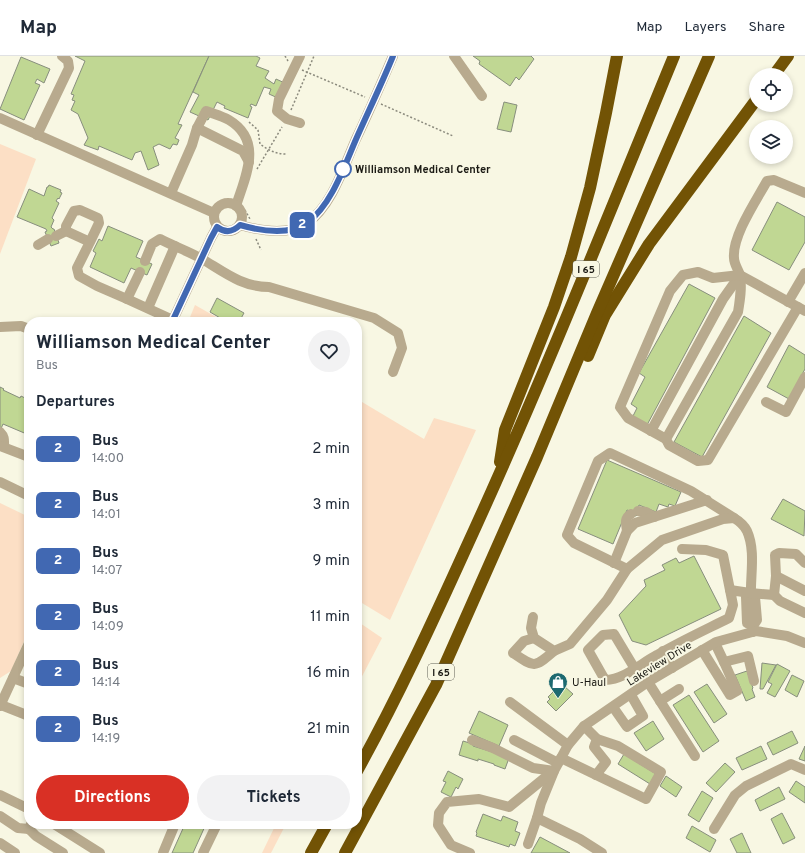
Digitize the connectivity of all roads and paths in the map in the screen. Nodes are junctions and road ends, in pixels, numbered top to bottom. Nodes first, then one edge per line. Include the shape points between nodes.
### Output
1 (62, 56) edge
2 (300, 56) edge
3 (314, 56) edge
4 (394, 56) edge
5 (454, 56) edge
6 (617, 56) edge
7 (674, 56) edge
8 (709, 56) edge
9 (788, 56) edge
10 (779, 68) edge
11 (482, 96) dead end
12 (749, 109) edge
13 (0, 118) edge
14 (287, 119) junction
15 (249, 122) dead end
16 (300, 123) dead end
17 (197, 128) junction
18 (37, 135) junction
19 (269, 150) junction
20 (286, 154) dead end
21 (250, 163) junction
22 (255, 173) dead end
23 (171, 193) junction
24 (805, 193) edge
25 (240, 208) junction
26 (214, 213) junction
27 (240, 225) junction
28 (217, 227) junction
29 (250, 228) junction
30 (66, 231) junction
31 (90, 242) junction
32 (38, 245) dead end
33 (175, 246) junction
34 (261, 250) dead end
35 (201, 259) junction
36 (145, 261) dead end
37 (140, 272) dead end
38 (805, 273) edge
39 (740, 275) junction
40 (127, 298) junction
41 (788, 302) junction
42 (148, 308) junction
43 (801, 309) edge
44 (165, 317) edge
45 (175, 317) edge
46 (0, 327) edge
47 (24, 327) edge
48 (393, 372) dead end
49 (805, 377) edge
50 (766, 402) dead end
51 (651, 431) junction
52 (0, 432) edge
53 (666, 439) junction
54 (2, 447) edge
55 (24, 455) edge
56 (537, 457) junction
57 (497, 481) junction
58 (0, 482) edge
59 (24, 494) edge
60 (707, 500) junction
61 (654, 517) junction
62 (734, 518) junction
63 (627, 531) junction
64 (682, 549) dead end
65 (614, 563) junction
66 (805, 563) edge
67 (628, 569) junction
68 (776, 576) junction
69 (730, 590) junction
70 (805, 591) edge
71 (774, 594) junction
72 (751, 596) junction
73 (805, 613) edge
74 (533, 617) dead end
75 (753, 629) junction
76 (534, 638) junction
77 (714, 643) junction
78 (805, 643) edge
79 (702, 650) junction
80 (554, 651) junction
81 (663, 651) junction
82 (24, 655) edge
83 (724, 662) junction
84 (672, 668) junction
85 (635, 669) junction
86 (13, 678) junction
87 (754, 681) dead end
88 (24, 682) edge
89 (648, 682) junction
90 (679, 689) dead end
91 (631, 695) junction
92 (660, 701) junction
93 (510, 702) dead end
94 (0, 705) edge
95 (613, 707) junction
96 (24, 714) edge
97 (584, 726) junction
98 (597, 739) junction
99 (472, 740) dead end
100 (514, 740) dead end
101 (568, 745) junction
102 (695, 756) dead end
103 (362, 761) edge
104 (558, 764) junction
105 (805, 770) edge
106 (596, 775) junction
107 (0, 795) edge
108 (24, 807) edge
109 (0, 816) edge
110 (537, 818) junction
111 (362, 822) edge
112 (24, 827) edge
113 (32, 829) edge
114 (62, 829) edge
115 (173, 829) edge
116 (215, 829) edge
117 (324, 829) edge
118 (358, 829) edge
119 (714, 829) dead end
120 (0, 843) edge
121 (528, 844) dead end
122 (15, 853) edge
123 (63, 853) edge
124 (100, 853) edge
125 (163, 853) edge
126 (203, 853) edge
127 (311, 853) edge
128 (345, 853) edge
129 (470, 853) edge
130 (602, 853) edge

1 - 18 street via 68,60 69,68
2 - 14 street via 279,99 277,112
3 - 14 path
4 - 29 street via 335,188 321,210 307,223 289,230 267,231
5 - 11 street
6 - 57 highway via 590,188 571,257 552,314 505,430
7 - 57 highway, I 65
8 - 56 highway, I 65
9 - 10 highway
12 - 56 highway via 649,244 609,309 580,374
13 - 18 street
14 - 16 street
14 - 19 path
15 - 19 path via 258,130 260,144
17 - 21 street via 243,150
17 - 21 street via 206,111 229,120 246,136
17 - 23 street
18 - 23 street
19 - 20 path
19 - 22 path
21 - 25 street
23 - 26 street
24 - 39 street via 774,180 767,181 735,244 734,258
25 - 26 street via 231,204 221,205
25 - 27 street
25 - 29 path via 250,219
26 - 28 street
27 - 28 street via 232,231
27 - 29 street
28 - 35 street
29 - 34 path
30 - 31 street
30 - 31 street via 74,211 80,210 98,218 99,223
30 - 32 street
31 - 40 street via 77,268 79,276
33 - 35 street
33 - 36 street via 160,239 152,244
33 - 42 street
35 - 45 street
35 - 48 street via 237,281 258,287 269,287 374,318 398,333 402,348
37 - 40 street
38 - 41 street
39 - 41 street
39 - 51 street via 723,298
39 - 51 street via 714,278 698,272 683,275 670,291 620,407 628,418
39 - 53 street via 741,295 738,312
40 - 42 street
41 - 43 street
42 - 44 street
43 - 53 street via 708,460 698,461 669,445
46 - 47 street
49 - 50 street via 786,412
51 - 53 street
52 - 54 street via 4,440
54 - 55 street
56 - 111 highway, I 65 via 436,685
57 - 103 highway, I 65 via 428,633
58 - 59 street
60 - 61 street
60 - 62 street
60 - 65 street via 610,453 598,461 567,534 574,543
61 - 63 street via 635,523
61 - 63 street via 646,512 628,515 625,522
62 - 67 street via 723,518 662,540
62 - 72 street via 742,523 747,531 751,548
63 - 65 street
64 - 69 street via 706,550 723,555
65 - 67 street
66 - 68 street via 796,554 779,553 775,555
67 - 80 street via 607,600 570,644
68 - 70 street
68 - 71 street
69 - 72 street
69 - 81 street via 733,605 729,618
71 - 72 street
71 - 73 street via 780,601
72 - 75 street via 757,620
74 - 76 street via 531,628
75 - 77 street, Lakeview Drive
75 - 78 street, Lakeview Drive via 787,636
76 - 80 street
76 - 80 street via 524,641 513,653 530,664 540,664
77 - 79 street, Lakeview Drive
77 - 83 street
79 - 83 street via 730,695 737,691
79 - 84 street, Lakeview Drive
81 - 84 street
81 - 85 street
82 - 86 street
83 - 87 street via 748,656
84 - 89 street, Lakeview Drive
85 - 85 street via 616,680 605,680 588,650 603,635 614,634
86 - 88 street
86 - 94 street
89 - 91 street, Lakeview Drive
89 - 92 street
90 - 92 street
91 - 95 street, Lakeview Drive
91 - 95 street via 643,716 627,727
92 - 102 street
93 - 101 street
94 - 96 street
95 - 97 street, Lakeview Drive
97 - 98 street
97 - 101 street, Lakeview Drive
98 - 106 street via 594,747 606,762
98 - 106 street via 618,746 661,772 646,799
99 - 104 street via 533,768
100 - 104 street
101 - 104 street, Lakeview Drive
104 - 106 street
104 - 110 street, Lakeview Drive
104 - 129 street via 509,807 479,799 447,802 439,813 438,825 451,845
105 - 119 street via 791,764 746,786 735,794
107 - 108 street
109 - 112 street via 18,828
110 - 121 street, Lakeview Drive
110 - 130 street
113 - 123 street via 36,836
114 - 124 street
115 - 125 street
116 - 126 street
117 - 127 highway
118 - 128 highway, I 65
120 - 122 street

